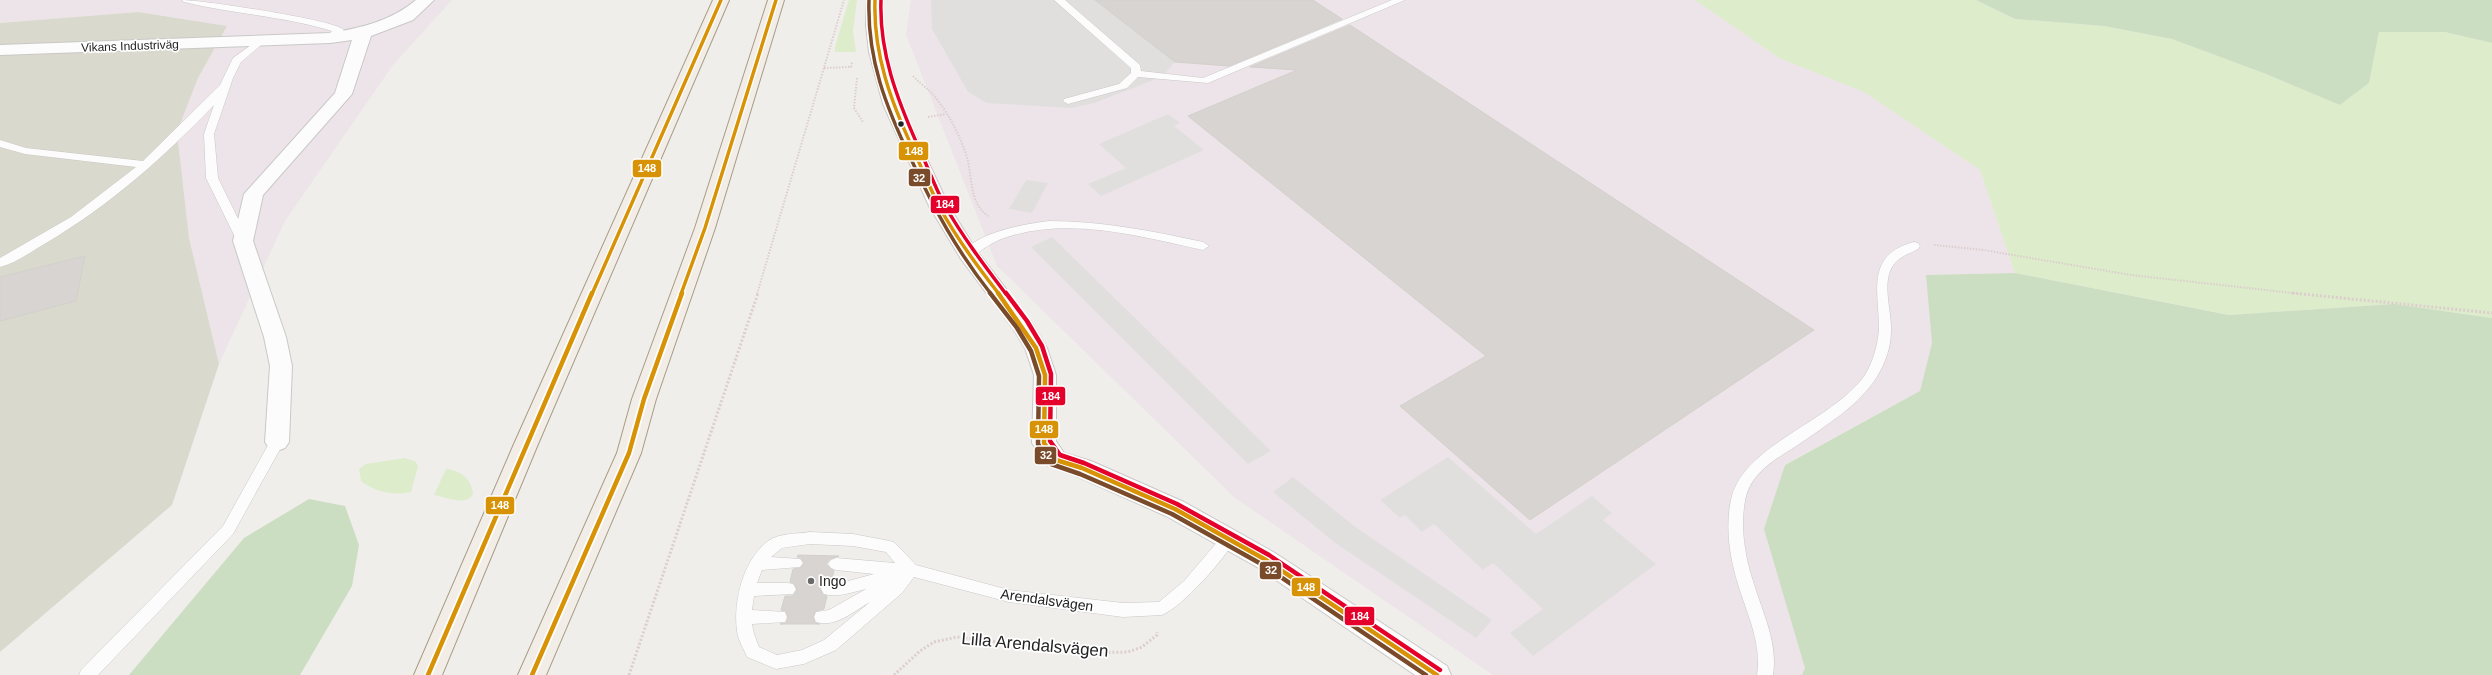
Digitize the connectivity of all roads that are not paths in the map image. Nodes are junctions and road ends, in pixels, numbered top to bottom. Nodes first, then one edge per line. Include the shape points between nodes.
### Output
1 (187, 0) edge
2 (426, 0) edge
3 (721, 0) edge
4 (776, 0) edge
5 (875, 0) edge
6 (1059, 0) edge
7 (1400, 0) edge
8 (363, 33) junction
9 (330, 38) junction
10 (261, 41) junction
11 (0, 50) edge
12 (1136, 74) junction
13 (228, 83) junction
14 (1068, 101) dead end
15 (0, 144) edge
16 (144, 165) junction
17 (243, 241) junction
18 (1203, 246) dead end
19 (1914, 246) road end
20 (968, 254) junction
21 (0, 263) edge
22 (277, 442) joint
23 (1229, 538) junction
24 (796, 563) dead end
25 (758, 564) junction
26 (836, 564) dead end
27 (911, 570) junction
28 (788, 589) dead end
29 (835, 589) dead end
30 (748, 590) junction
31 (745, 617) junction
32 (779, 617) dead end
33 (822, 617) dead end
34 (87, 675) edge
35 (428, 675) edge
36 (532, 675) edge
37 (1437, 675) edge
38 (1765, 675) edge

1 - 9 lane via 238,11 314,22 338,30
2 - 8 street, Vikans Industriväg via 407,16
3 - 35 main road via 526,444
4 - 36 main road via 705,228 644,399 629,453
5 - 20 street via 874,25 878,52 892,104 939,206
6 - 12 lane via 1120,50 1136,67
7 - 12 lane via 1204,81
8 - 9 street, Vikans Industriväg
8 - 17 street via 343,94 254,194
9 - 10 street, Vikans Industriväg
10 - 11 street, Vikans Industriväg
10 - 13 lane via 237,60
12 - 14 lane via 1122,86
13 - 16 lane via 186,128
13 - 17 lane via 209,134 212,178
15 - 16 lane via 25,151
16 - 21 lane via 100,203 39,242
17 - 22 street via 275,337 281,366
18 - 20 lane via 1125,229 1063,225 999,236
19 - 38 lane via 1890,261 1884,270 1882,290 1885,331 1874,372 1864,385 1798,438 1754,468 1743,483 1738,500 1736,532 1743,575 1763,637
20 - 23 street via 1036,348 1046,374 1044,443 1056,460 1082,468 1169,506
22 - 34 lane via 228,530
23 - 27 lane, Arendalsvägen via 1189,586 1162,608 1123,610 1009,596
23 - 37 street
24 - 25 lane
25 - 27 lane via 761,557 775,544 810,538 853,540 890,547
25 - 30 lane
26 - 27 lane, Arendalsvägen
27 - 29 lane
27 - 31 lane via 897,588 850,629 830,645 804,657 776,662 753,652 745,632
27 - 33 lane via 831,617
28 - 30 lane
30 - 31 lane
31 - 32 lane

